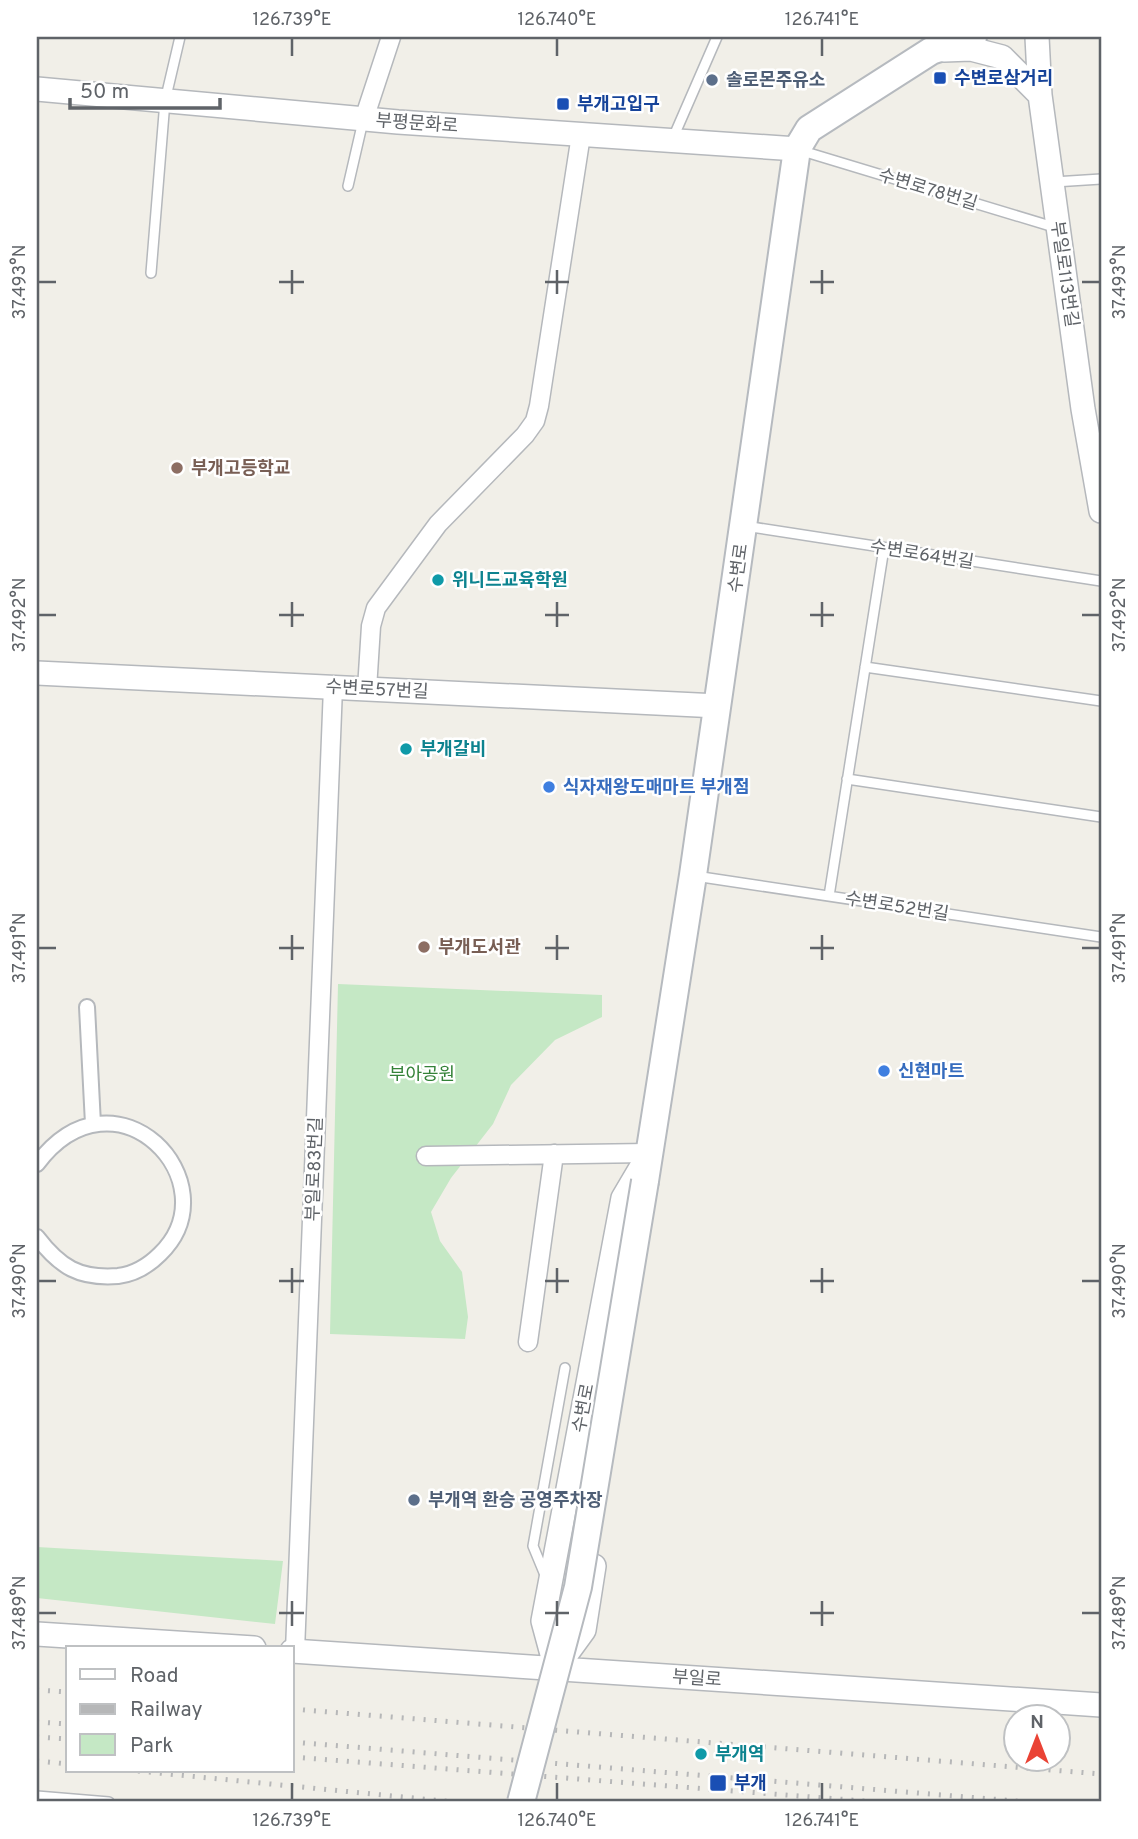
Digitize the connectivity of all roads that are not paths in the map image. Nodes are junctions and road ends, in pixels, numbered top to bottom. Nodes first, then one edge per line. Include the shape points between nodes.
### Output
1 (180, 37) edge
2 (391, 37) edge
3 (717, 37) edge
4 (973, 37) edge
5 (1037, 37) edge
6 (936, 44) edge
7 (37, 89) edge
8 (1040, 95) junction
9 (165, 101) junction
10 (364, 119) junction
11 (581, 135) junction
12 (672, 141) junction
13 (797, 149) junction
14 (1101, 179) edge
15 (1052, 182) junction
16 (348, 186) dead end
17 (1058, 229) junction
18 (151, 273) dead end
19 (1101, 511) edge
20 (744, 526) junction
21 (884, 548) junction
22 (1101, 581) edge
23 (865, 667) junction
24 (37, 673) edge
25 (332, 687) junction
26 (367, 689) junction
27 (1101, 701) edge
28 (718, 706) junction
29 (848, 779) junction
30 (1101, 817) edge
31 (693, 875) junction
32 (829, 896) junction
33 (1101, 937) edge
34 (88, 1007) dead end
35 (93, 1124) junction
36 (649, 1153) junction
37 (554, 1154) junction
38 (426, 1156) dead end
39 (37, 1164) edge
40 (37, 1237) edge
41 (528, 1342) dead end
42 (565, 1368) dead end
43 (550, 1586) junction
44 (37, 1634) edge
45 (223, 1646) edge
46 (294, 1651) edge
47 (556, 1669) junction
48 (1101, 1705) edge
49 (37, 1796) edge
50 (109, 1802) edge
51 (521, 1802) edge

1 - 9 lane
2 - 10 street
3 - 12 lane
4 - 6 main road
5 - 8 street, 부일로113번길
6 - 8 street via 1002,57
6 - 13 main road via 809,129
7 - 9 street, 부평문화로
8 - 15 street, 부일로113번길
9 - 10 street, 부평문화로
9 - 18 lane
10 - 11 street, 부평문화로
10 - 16 lane
11 - 12 street, 부평문화로
11 - 26 street via 535,421 438,524 376,608
12 - 13 street, 부평문화로
13 - 17 lane, 수변로78번길
13 - 20 main road, 수변로
14 - 15 lane
15 - 17 street, 부일로113번길
17 - 19 street, 부일로113번길
20 - 21 lane, 수변로64번길
20 - 28 main road, 수변로
21 - 22 lane, 수변로64번길
21 - 23 lane
23 - 27 lane
23 - 29 lane
24 - 25 street, 수변로57번길
25 - 26 street, 수변로57번길
25 - 46 street, 부일로83번길
26 - 28 street, 수변로57번길
28 - 31 main road, 수변로
29 - 30 lane
29 - 32 lane
31 - 32 lane, 수변로52번길
31 - 36 main road, 수변로
32 - 33 lane, 수변로52번길
34 - 35 street
35 - 39 street via 70,1132
35 - 40 street via 119,1124 143,1133 164,1150 177,1172 183,1197 180,1223 168,1246 149,1265 125,1275 99,1278 74,1271 52,1257
36 - 37 street
36 - 43 street, 수변로 via 623,1198
36 - 47 street, 수변로 via 656,1177 584,1630
36 - 51 main road, 수변로, bridge via 578,1587
37 - 38 street
37 - 41 street
42 - 43 lane via 533,1546
43 - 47 street, 수변로 via 543,1621
44 - 45 street
46 - 47 street, 부일로
47 - 48 street, 부일로
49 - 50 lane

